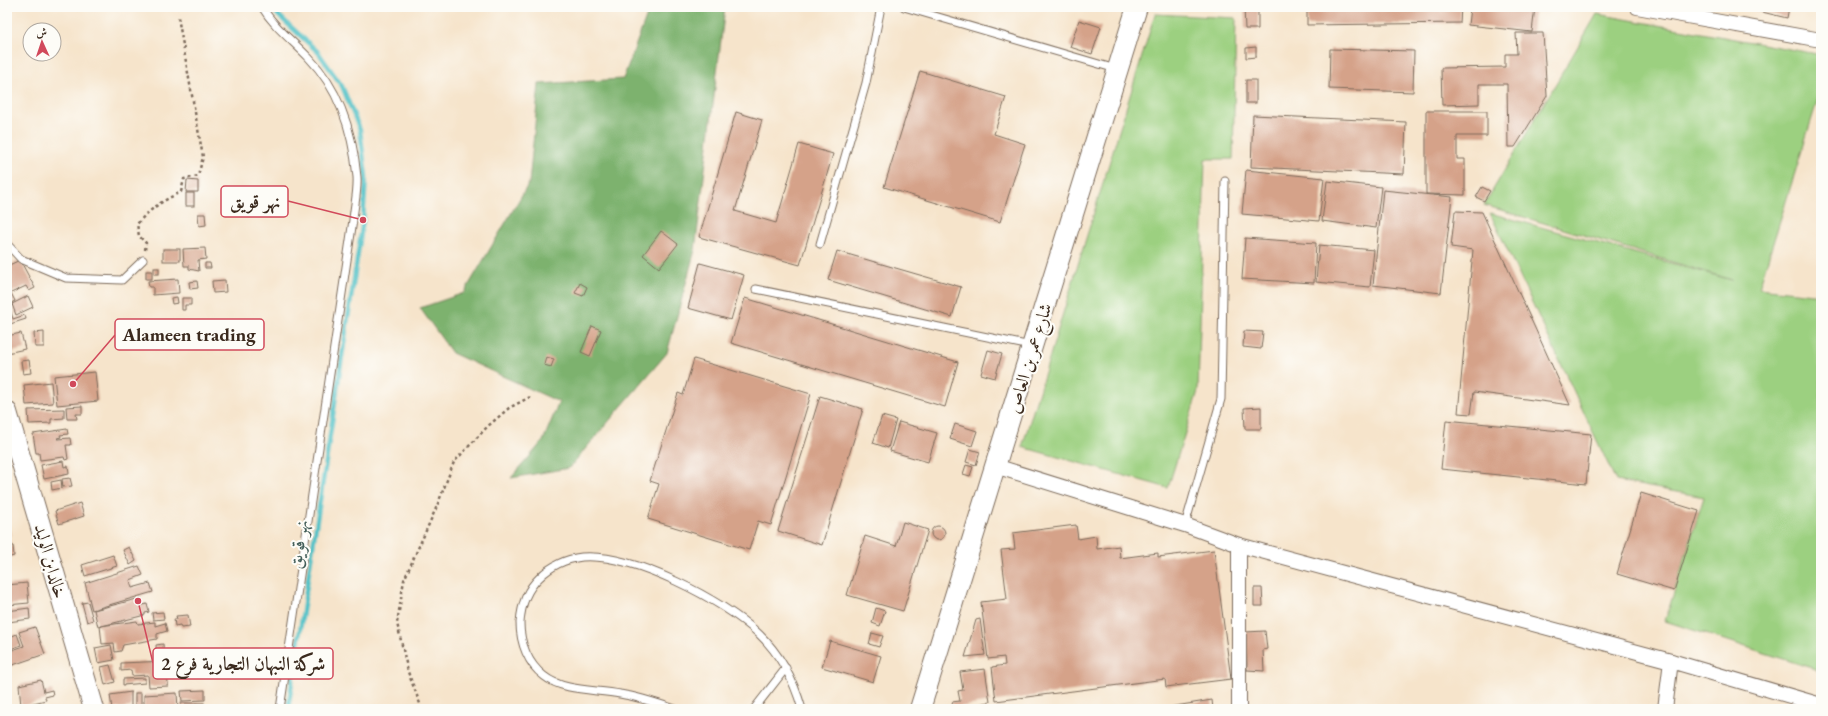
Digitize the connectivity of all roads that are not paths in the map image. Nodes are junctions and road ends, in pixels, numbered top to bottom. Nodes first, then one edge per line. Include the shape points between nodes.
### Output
1 (262, 7) edge
2 (881, 7) edge
3 (904, 7) edge
4 (1137, 7) edge
5 (1637, 7) edge
6 (1821, 40) edge
7 (1118, 70) junction
8 (1225, 180) dead end
9 (7, 244) edge
10 (820, 244) dead end
11 (143, 260) road end
12 (756, 289) dead end
13 (1034, 347) junction
14 (7, 412) edge
15 (995, 466) junction
16 (1185, 525) junction
17 (1239, 545) junction
18 (1671, 662) junction
19 (786, 668) junction
20 (1821, 705) edge
21 (94, 709) edge
22 (280, 709) edge
23 (675, 709) edge
24 (754, 709) edge
25 (802, 709) edge
26 (920, 709) edge
27 (1239, 709) edge
28 (1665, 709) edge

1 - 22 lane via 270,20 310,59 335,91 350,133 357,178 353,220
2 - 10 lane via 866,83
3 - 7 lane
4 - 7 street, شارع عمر بن العاص
5 - 6 street
7 - 13 street, شارع عمر بن العاص
8 - 16 lane via 1221,399
9 - 11 lane via 21,259 66,278 122,280
12 - 13 lane
13 - 15 street, شارع عمر بن العاص
14 - 21 street, خالدابن الوليد
15 - 16 street
15 - 26 street, شارع عمر بن العاص
16 - 17 street
17 - 18 street
17 - 27 street
18 - 20 street
18 - 28 street
19 - 23 lane via 759,634 740,618 698,592 653,572 605,559 583,557 557,564 536,581 523,604 520,631 528,656 545,677 565,686 620,694
19 - 24 lane
19 - 25 lane

